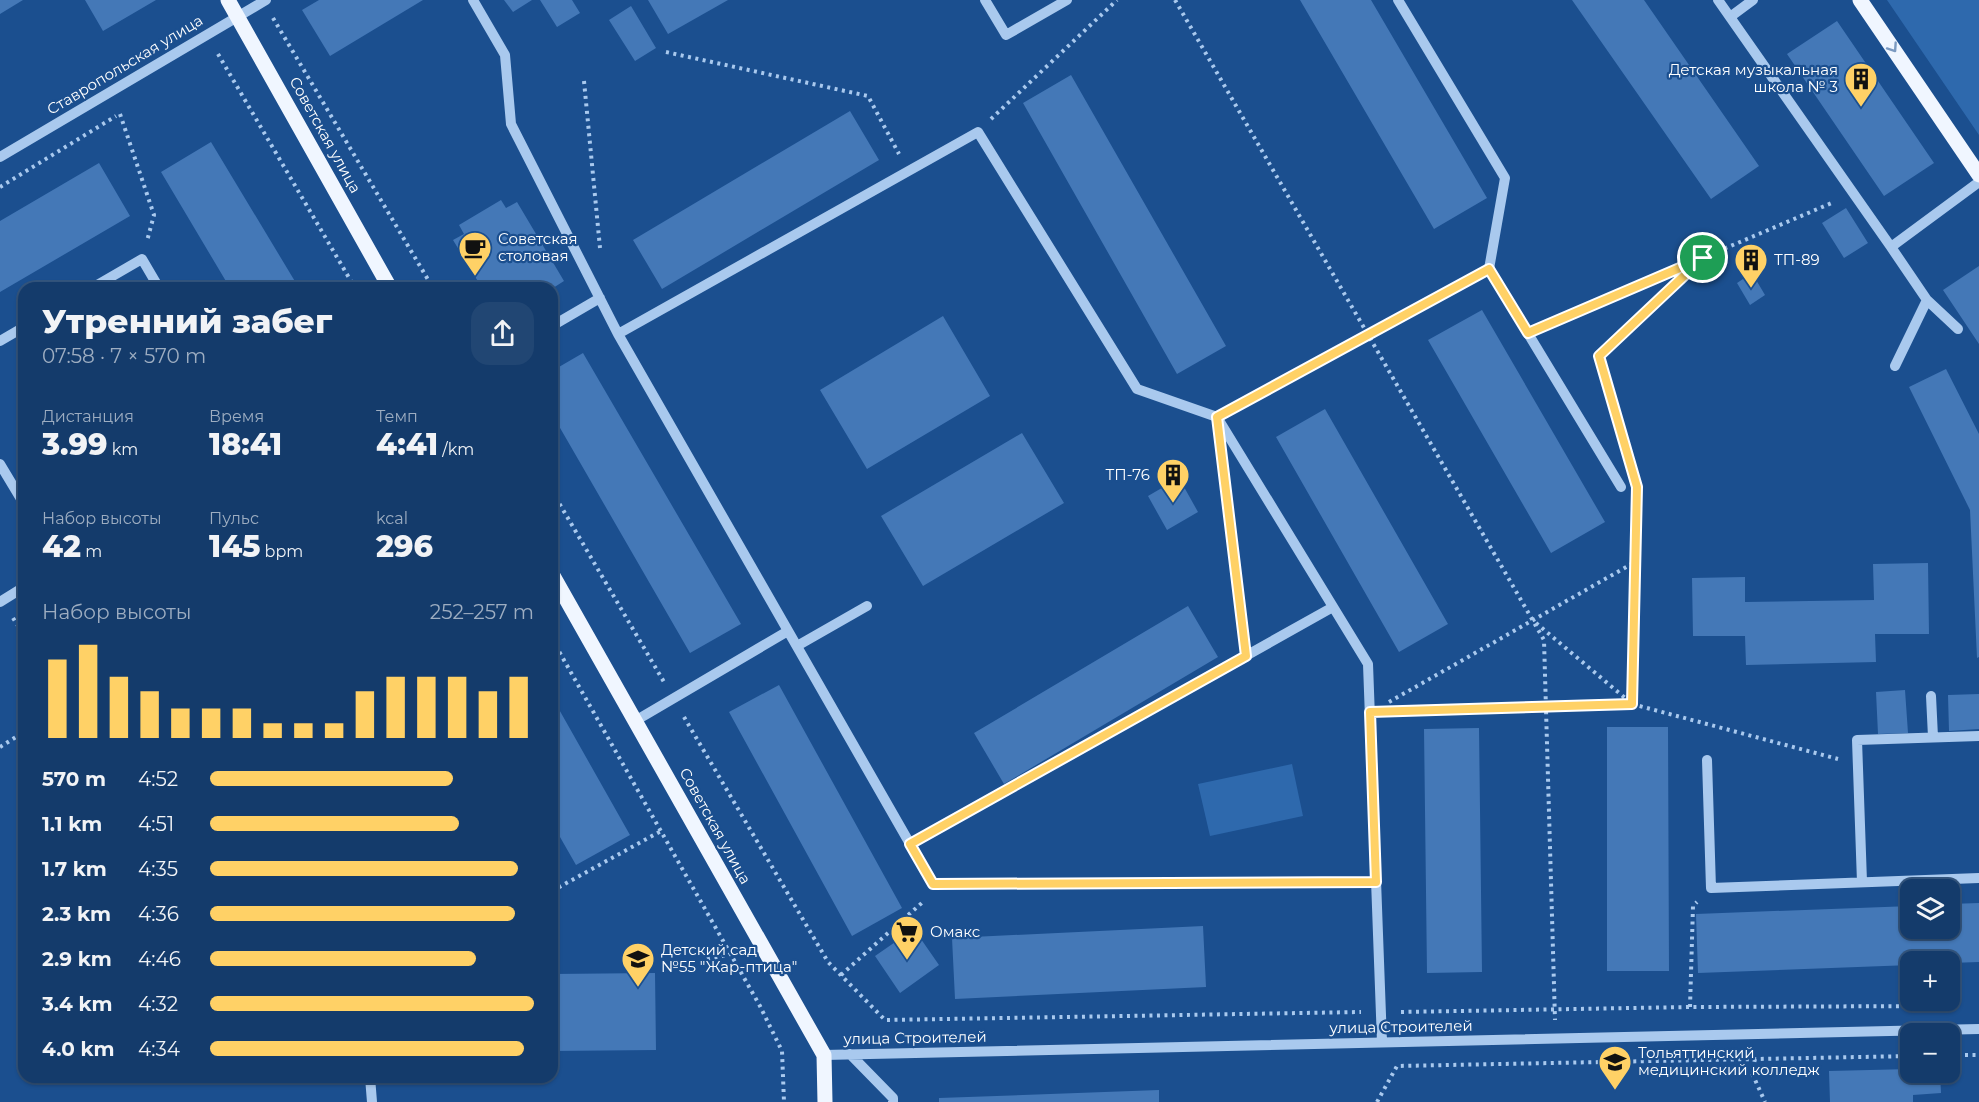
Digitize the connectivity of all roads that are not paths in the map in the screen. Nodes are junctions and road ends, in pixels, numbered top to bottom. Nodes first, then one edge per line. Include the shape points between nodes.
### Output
1 (228, 0) edge
2 (266, 0) edge
3 (473, 0) edge
4 (985, 0) edge
5 (1067, 0) edge
6 (1398, 0) edge
7 (1718, 0) edge
8 (1753, 0) edge
9 (1860, 0) edge
10 (237, 17) junction
11 (1730, 17) junction
12 (0, 157) edge
13 (1979, 176) edge
14 (1979, 182) edge
15 (1891, 247) junction
16 (102, 282) edge
17 (155, 282) edge
18 (387, 282) edge
19 (600, 298) junction
20 (1927, 300) junction
21 (558, 322) edge
22 (1958, 329) dead end
23 (18, 330) edge
24 (618, 334) junction
25 (0, 341) edge
26 (1895, 366) dead end
27 (0, 464) edge
28 (1621, 487) dead end
29 (18, 494) edge
30 (558, 585) edge
31 (18, 591) edge
32 (0, 602) edge
33 (867, 606) dead end
34 (1334, 607) junction
35 (788, 631) junction
36 (797, 646) junction
37 (1931, 696) dead end
38 (635, 722) junction
39 (1979, 736) edge
40 (1933, 737) junction
41 (1707, 760) dead end
42 (910, 844) junction
43 (1979, 878) edge
44 (1376, 882) junction
45 (1863, 882) junction
46 (1979, 1029) edge
47 (1382, 1042) junction
48 (850, 1054) junction
49 (824, 1055) junction
50 (370, 1083) edge
51 (372, 1102) edge
52 (825, 1102) edge
53 (893, 1102) edge

1 - 10 main road, Советская улица
2 - 10 street, Ставропольская улица
3 - 19 street via 505,56 511,124
4 - 5 street via 1006,35
6 - 28 street via 1505,178 1489,269
7 - 11 street
8 - 11 street
9 -> 13 main road
10 - 12 street, Ставропольская улица
10 - 18 main road, Советская улица
11 - 15 street
14 - 15 street
15 - 20 street
16 - 17 street via 141,259
19 - 21 street
19 - 24 street
20 - 22 street
20 - 26 street
23 - 25 street
24 - 34 street via 978,132 1137,389 1217,417
24 - 35 street
27 - 29 street
30 - 38 main road, Советская улица
31 - 32 street
33 - 36 street
34 - 42 street
34 - 44 street via 1368,664
35 - 36 street
35 - 38 street
36 - 42 street
37 - 40 street
38 - 49 main road, Советская улица
39 - 40 street
40 - 45 street via 1857,740
41 - 45 street via 1711,888
42 - 44 street via 933,884
43 - 45 street
44 - 47 street
46 - 47 street, улица Строителей
47 - 48 street, улица Строителей
48 - 49 street, улица Строителей
48 - 53 street
49 - 52 main road, Советская улица
50 - 51 street

